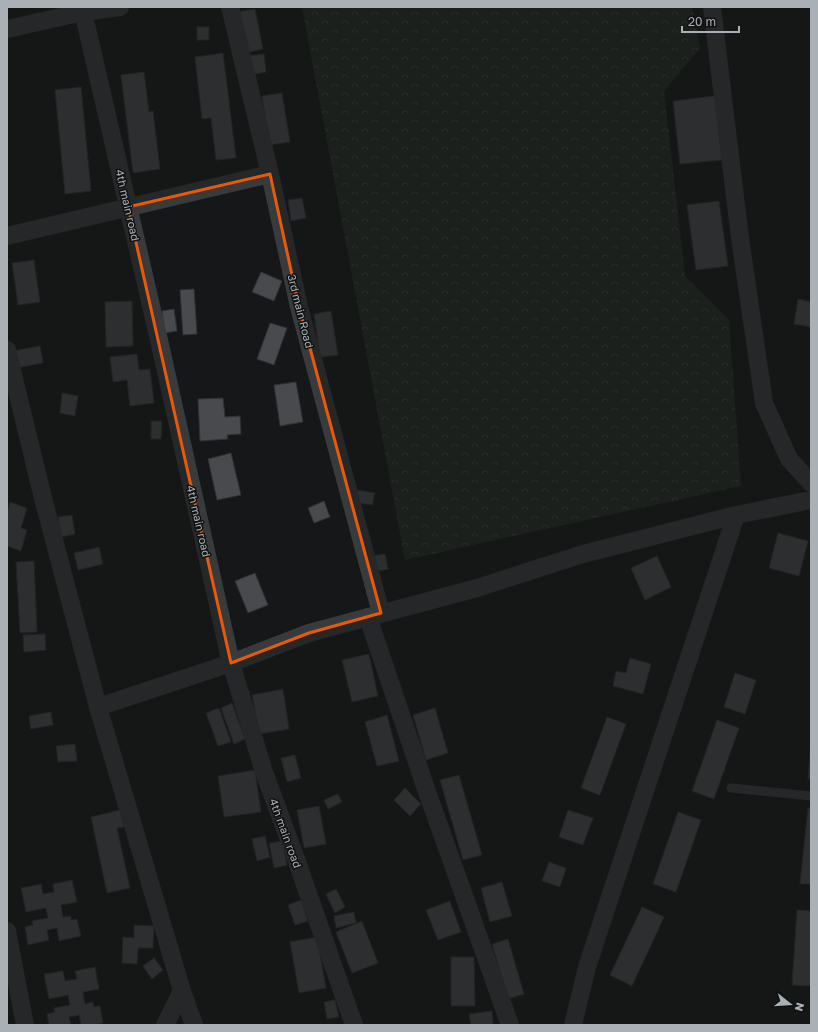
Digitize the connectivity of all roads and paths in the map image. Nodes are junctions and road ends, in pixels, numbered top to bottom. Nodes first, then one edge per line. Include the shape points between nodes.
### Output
1 (120, 7) edge
2 (230, 7) edge
3 (712, 7) edge
4 (82, 10) edge
5 (7, 29) edge
6 (270, 174) junction
7 (128, 207) junction
8 (7, 236) edge
9 (7, 350) edge
10 (811, 483) edge
11 (811, 500) edge
12 (736, 515) junction
13 (374, 615) junction
14 (231, 663) junction
15 (98, 707) junction
16 (731, 788) dead end
17 (811, 796) edge
18 (7, 931) edge
19 (182, 991) junction
20 (25, 1025) edge
21 (165, 1025) edge
22 (194, 1025) edge
23 (354, 1025) edge
24 (510, 1025) edge
25 (573, 1025) edge

1 - 4 street
2 - 6 street, 3rd main Road
3 - 10 street via 740,238 764,403 789,459
4 - 5 street
4 - 7 street, 4th main road
6 - 7 street
6 - 13 street, 3rd main Road via 299,307
7 - 8 street
7 - 14 street, 4th main road
9 - 15 street
11 - 12 street
12 - 13 street via 583,554 478,588
12 - 25 street via 591,952
13 - 14 street via 309,633
13 - 24 street, 3rd main Road via 428,794
14 - 15 street
14 - 23 street, 4th main road via 264,772
15 - 19 street
16 - 17 lane
18 - 20 street
19 - 21 street
19 - 22 street

